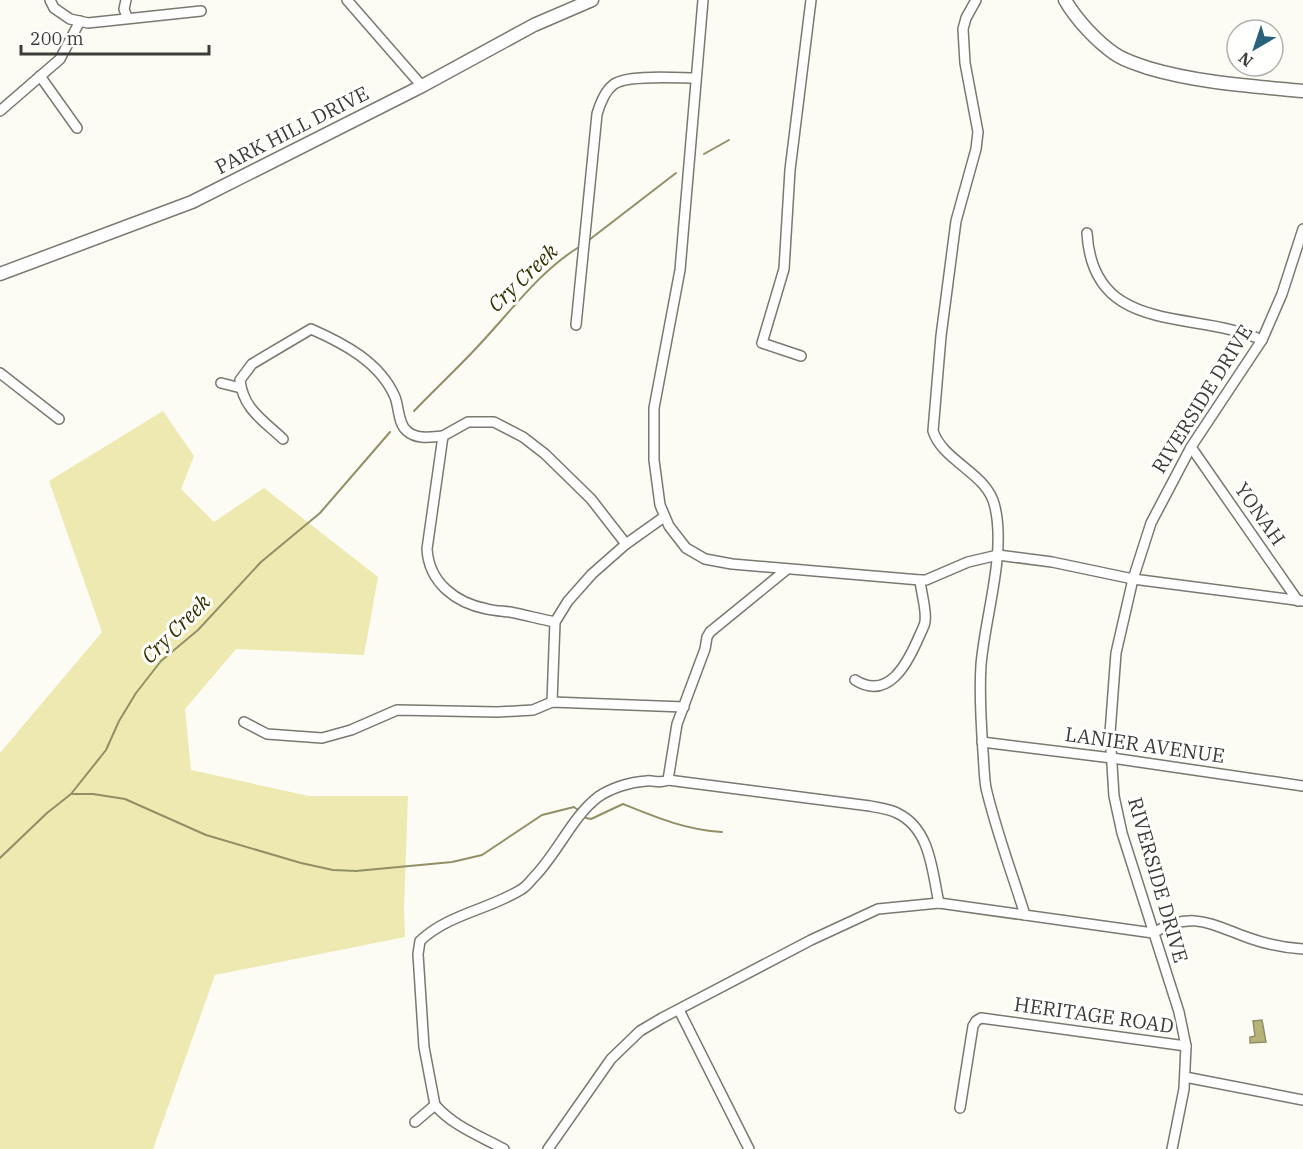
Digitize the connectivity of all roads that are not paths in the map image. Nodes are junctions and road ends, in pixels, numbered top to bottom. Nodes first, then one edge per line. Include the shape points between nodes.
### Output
1 (50, 0) edge
2 (126, 0) edge
3 (347, 0) edge
4 (592, 0) edge
5 (703, 0) edge
6 (811, 0) edge
7 (976, 0) edge
8 (1065, 0) edge
9 (201, 11) dead end
10 (127, 17) junction
11 (80, 21) junction
12 (40, 76) junction
13 (695, 78) junction
14 (423, 86) junction
15 (1303, 91) edge
16 (0, 111) edge
17 (77, 128) dead end
18 (1303, 228) edge
19 (1086, 233) dead end
20 (0, 274) edge
21 (576, 325) dead end
22 (1262, 340) junction
23 (801, 356) dead end
24 (0, 373) edge
25 (221, 383) dead end
26 (241, 388) junction
27 (59, 419) dead end
28 (443, 436) junction
29 (283, 439) dead end
30 (1191, 447) junction
31 (664, 517) junction
32 (626, 544) junction
33 (998, 555) junction
34 (786, 570) junction
35 (1133, 579) junction
36 (920, 580) junction
37 (1301, 601) edge
38 (555, 622) junction
39 (855, 680) dead end
40 (552, 702) junction
41 (684, 707) junction
42 (244, 722) dead end
43 (982, 742) junction
44 (1112, 758) junction
45 (668, 780) junction
46 (1303, 786) edge
47 (939, 903) junction
48 (1025, 915) junction
49 (1153, 933) junction
50 (1303, 949) edge
51 (679, 1010) junction
52 (1186, 1046) junction
53 (1185, 1077) junction
54 (1303, 1100) edge
55 (435, 1105) junction
56 (960, 1108) dead end
57 (415, 1122) dead end
58 (504, 1149) edge
59 (548, 1149) edge
60 (749, 1149) edge
61 (1172, 1149) edge

1 - 11 street via 54,8
2 - 10 street
3 - 14 street
4 - 14 main road, PARK HILL DRIVE via 534,25
5 - 13 street
6 - 23 street via 790,170 784,269 762,343
7 - 33 street via 963,29 978,132 956,221 933,430 935,437 991,494 998,524
8 - 15 main road via 1080,21 1114,54 1131,62 1174,76
9 - 10 street
10 - 11 street
11 - 12 street via 60,58
12 - 16 street
12 - 17 street
13 - 21 street via 619,81 601,103
13 - 31 street via 680,270 654,408 654,460
14 - 20 main road, PARK HILL DRIVE via 192,202
18 - 22 street, RIVERSIDE DRIVE
19 - 22 street via 1089,255 1101,282 1120,301 1146,314
22 - 30 street, RIVERSIDE DRIVE
24 - 27 street
25 - 26 street
26 - 28 street via 240,380 252,364 310,329 331,337 380,372 395,396 407,431 420,437
26 - 29 street via 247,405
28 - 32 street via 468,422 494,422 523,437 591,499
28 - 38 street via 427,549 437,579 445,590 464,602
30 - 35 street, RIVERSIDE DRIVE via 1151,523
30 - 37 street, YONAH
31 - 32 street
31 - 34 street via 686,548 705,559
32 - 38 street via 592,574
33 - 35 street
33 - 36 street
33 - 43 street via 981,665
34 - 36 street
34 - 41 street via 710,632
35 - 37 street
35 - 44 street, RIVERSIDE DRIVE via 1116,653
36 - 39 street via 925,622 897,676 886,684 876,685 863,685
38 - 40 street
40 - 41 street
40 - 42 street via 533,710 497,712 397,710 322,738 267,734
41 - 45 street via 677,724
43 - 44 street, LANIER AVENUE
43 - 48 street via 986,787
44 - 46 street, LANIER AVENUE
44 - 49 street, RIVERSIDE DRIVE via 1114,796 1122,833
45 - 47 street via 897,813 926,845
45 - 55 street via 634,782 600,795 587,806 548,863 524,889 440,925 420,940 424,1047
47 - 48 street
47 - 51 street via 878,909
48 - 49 street
49 - 50 street via 1169,923 1200,921 1264,943
49 - 52 street, RIVERSIDE DRIVE
51 - 59 street via 625,1044
51 - 60 street
52 - 53 street, RIVERSIDE DRIVE
52 - 56 street, HERITAGE ROAD via 981,1018 973,1026
53 - 54 street
53 - 61 street, RIVERSIDE DRIVE
55 - 57 street
55 - 58 street via 454,1123

